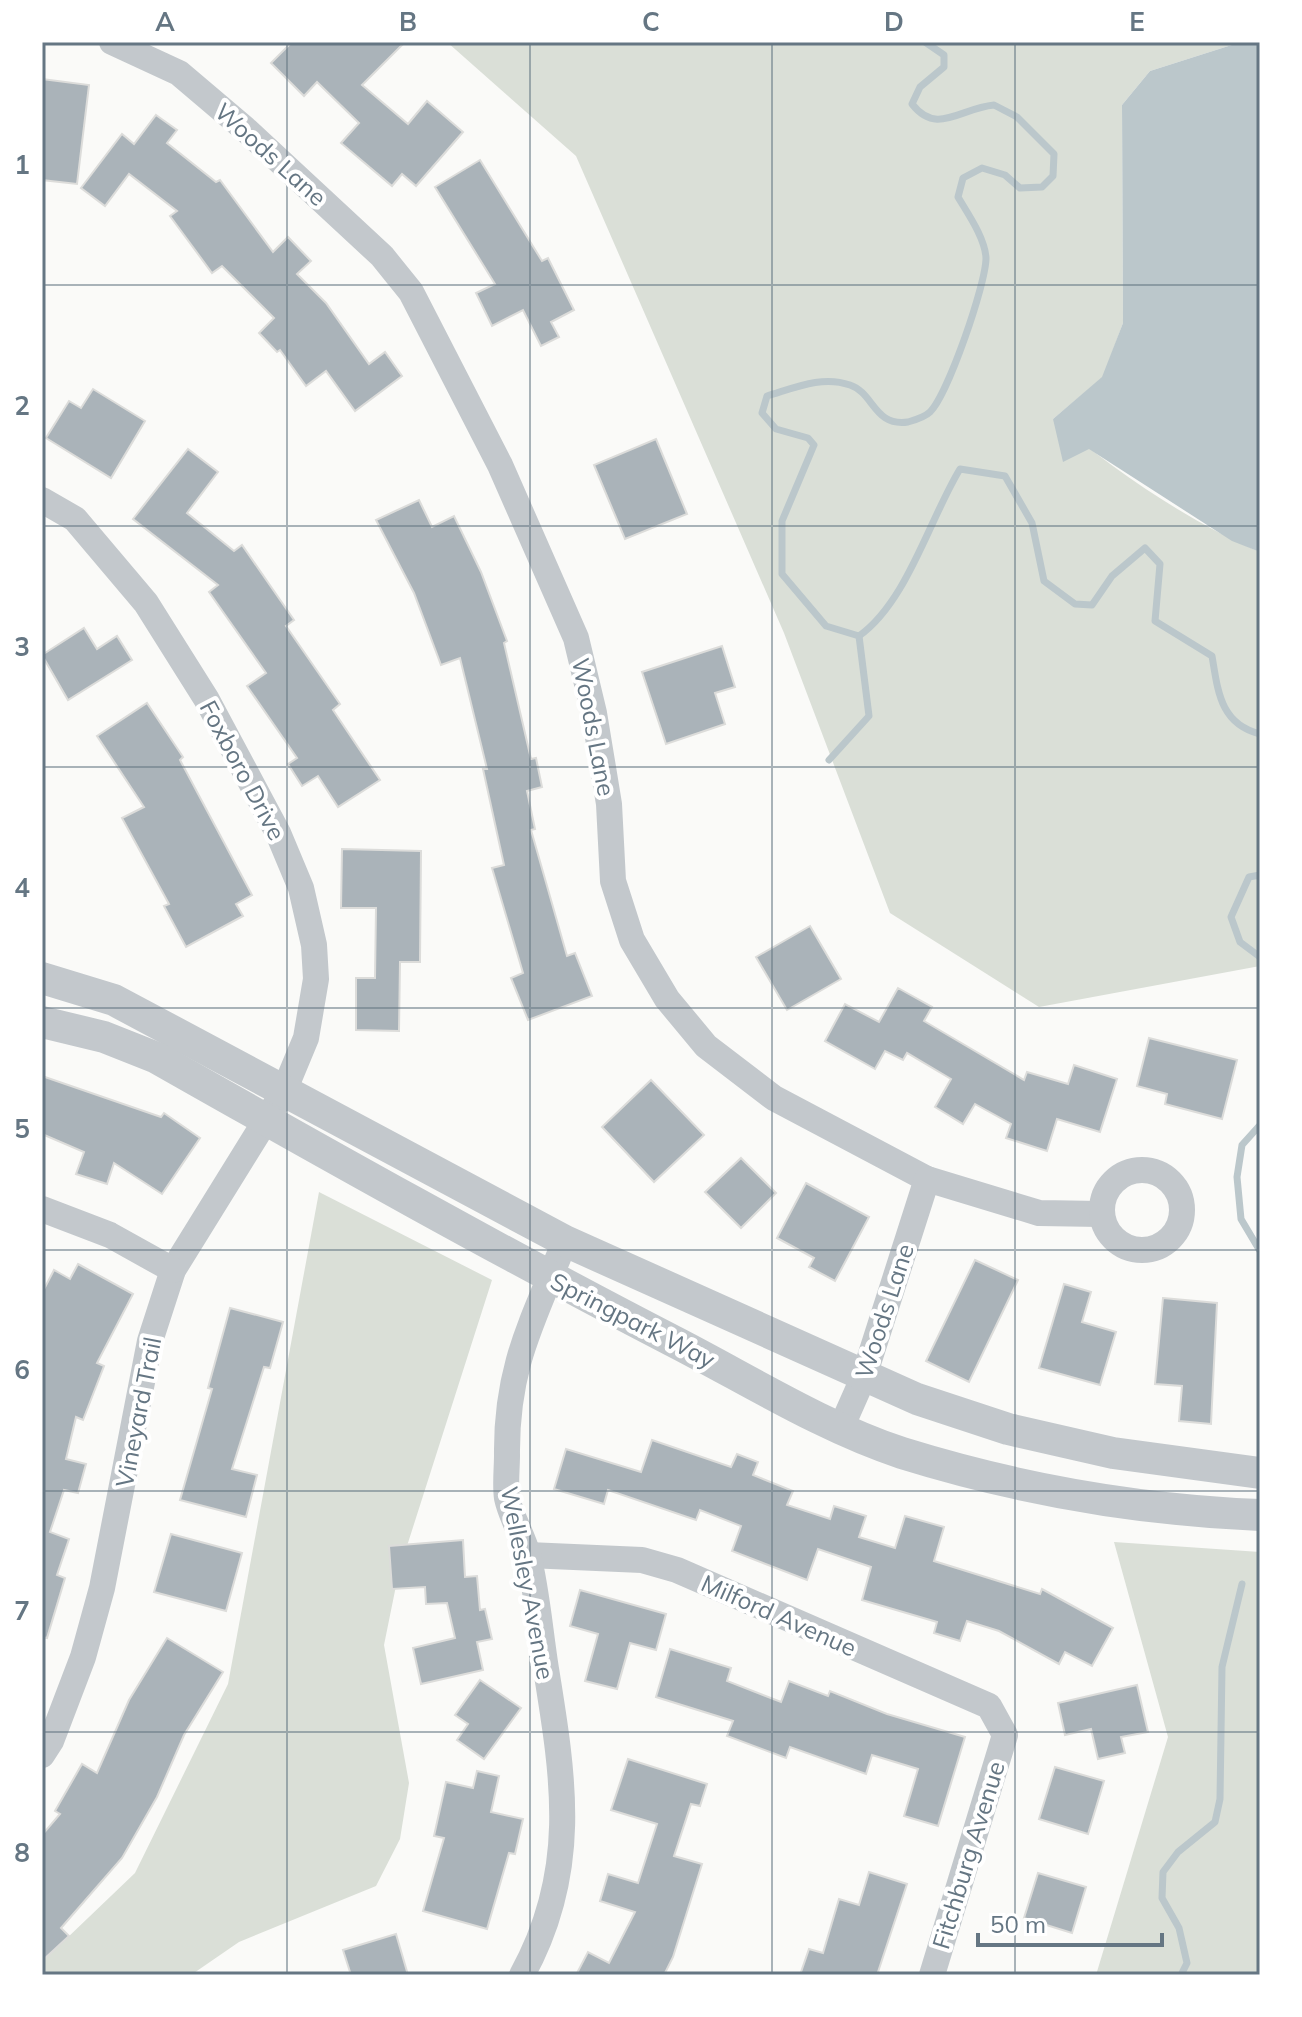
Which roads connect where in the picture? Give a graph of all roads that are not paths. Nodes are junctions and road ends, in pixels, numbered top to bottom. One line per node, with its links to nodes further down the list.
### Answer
1 (112, 42): 7 (street, Woods Lane)
2 (42, 500): 5 (street, Foxboro Drive)
3 (42, 978): 5 (street, Springpark Way)
4 (42, 1022): 6 (street, Springpark Way)
5 (284, 1091): 6 (street, Vineyard Trail); 10 (street, Springpark Way)
6 (267, 1120): 11 (street, Vineyard Trail); 12 (street, Springpark Way)
7 (927, 1179): 9 (street); 13 (street, Woods Lane)
8 (42, 1209): 11 (street)
9 (1101, 1214)
10 (565, 1241): 12 (street, Wellesley Avenue); 13 (street, Springpark Way)
11 (173, 1270): 19 (street, Vineyard Trail)
12 (551, 1278): 14 (street, Springpark Way); 17 (street, Wellesley Avenue)
13 (864, 1376): 14 (street, Woods Lane); 15 (street, Springpark Way)
14 (841, 1428): 16 (street, Springpark Way)
15 (1260, 1473)
16 (1260, 1515)
17 (528, 1555): 18 (street, Milford Avenue); 20 (street, Wellesley Avenue)
18 (1005, 1735): 21 (street, Fitchburg Avenue)
19 (42, 1755)
20 (522, 1975)
21 (932, 1975)

